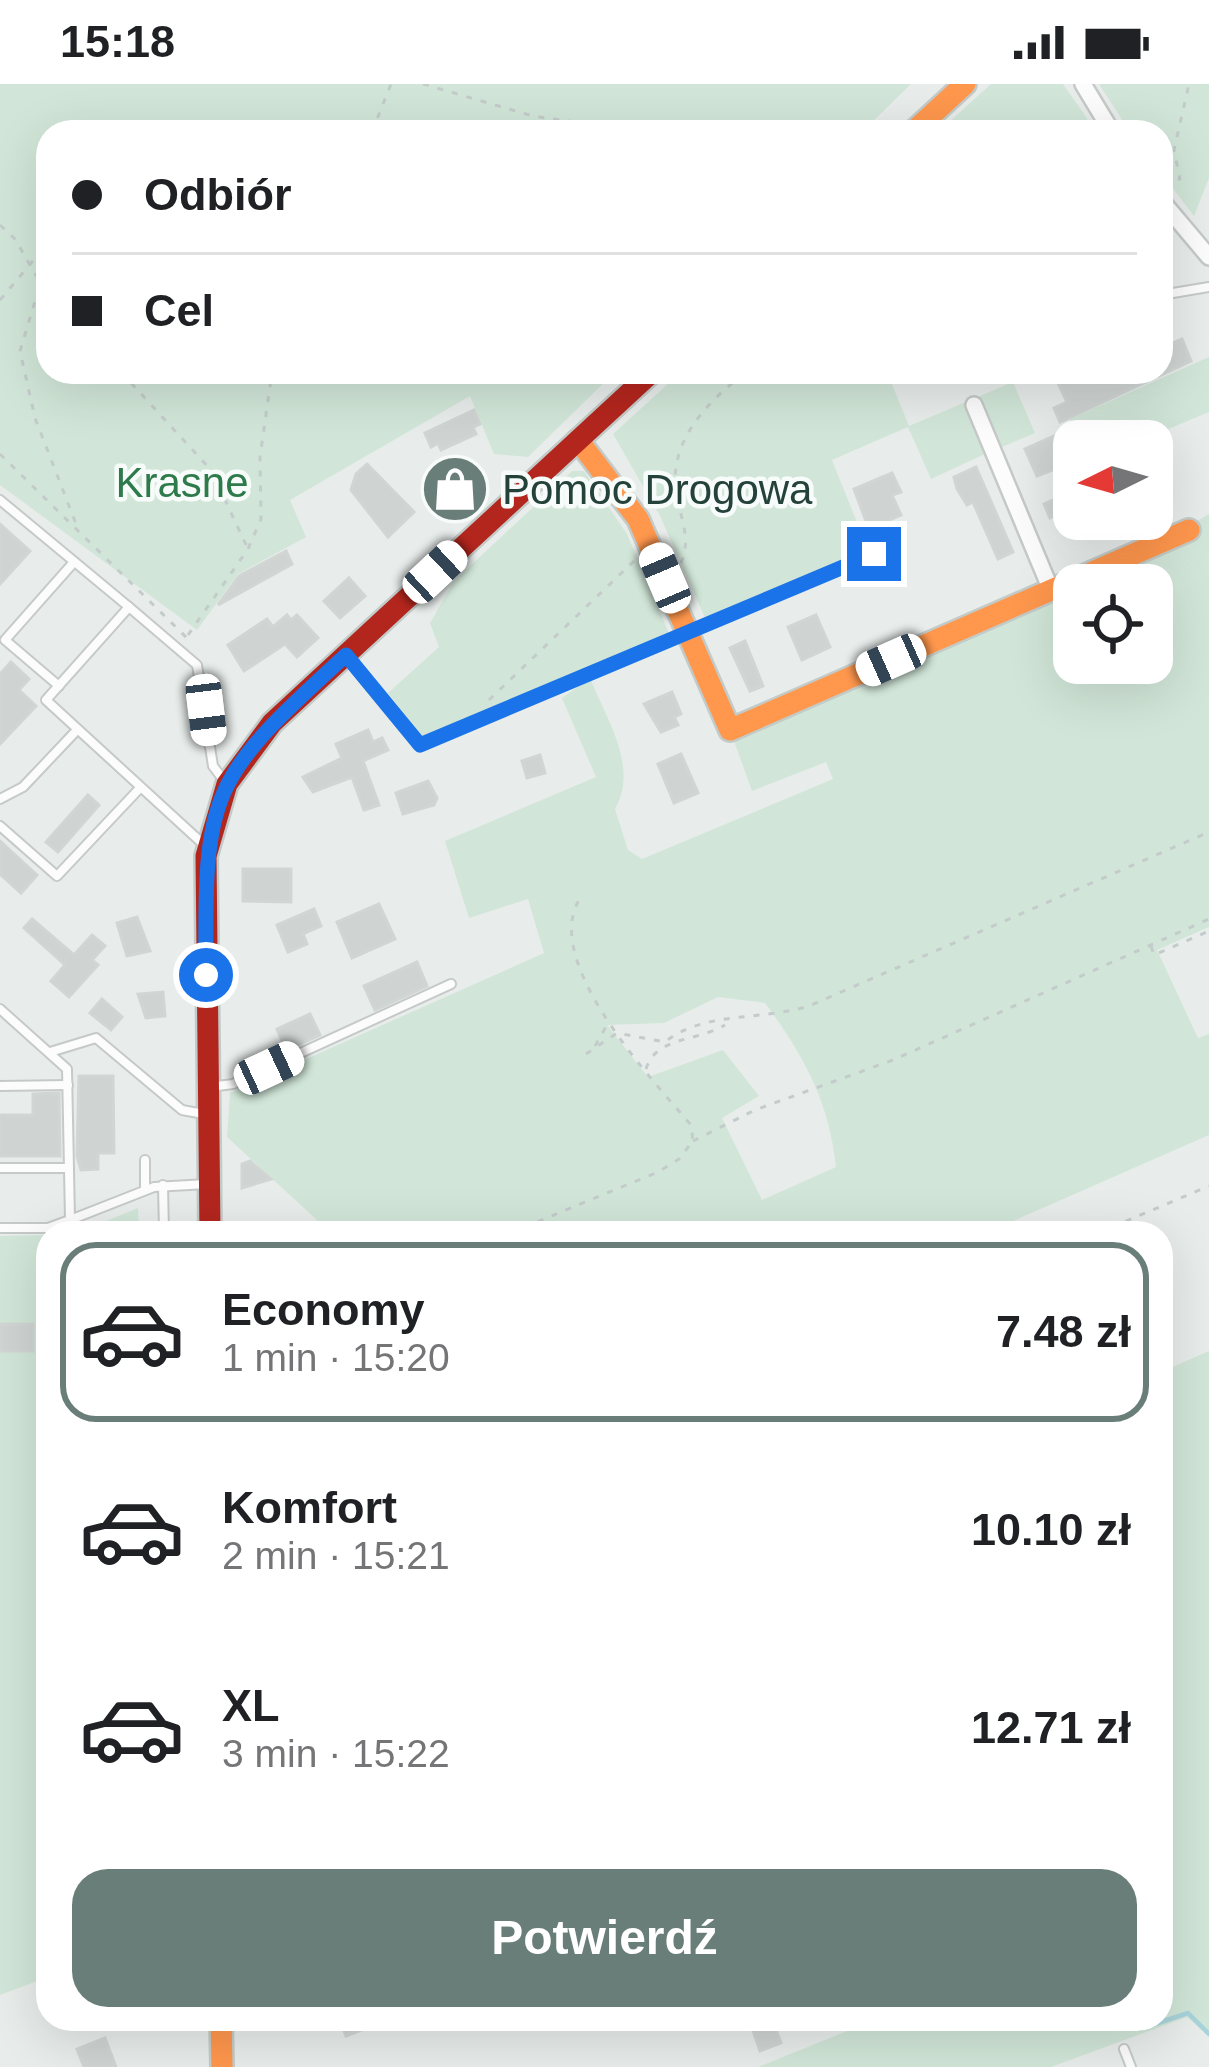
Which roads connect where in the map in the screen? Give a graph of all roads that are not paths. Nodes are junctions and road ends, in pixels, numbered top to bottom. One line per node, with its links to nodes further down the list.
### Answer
1 (965, 84): 3 (street)
2 (1083, 84): 4 (street)
3 (926, 120)
4 (1105, 120)
5 (1173, 214): 6 (street)
6 (1209, 257)
7 (1209, 287): 8 (lane)
8 (1173, 293)
9 (639, 384): 11 (street)
10 (974, 405): 16 (street)
11 (578, 440): 18 (street); 19 (street)
12 (0, 500): 15 (lane)
13 (1189, 530): 16 (street)
14 (874, 554): 18 (lane)
15 (74, 562): 17 (lane); 20 (lane)
16 (1052, 590): 18 (street)
17 (129, 607): 20 (lane); 22 (lane)
18 (689, 635): 19 (lane)
19 (346, 655): 22 (street)
20 (58, 686): 21 (lane)
21 (77, 730): 23 (lane); 24 (lane)
22 (226, 783): 26 (street)
23 (140, 788): 25 (lane); 26 (lane)
24 (0, 799)
25 (0, 826)
26 (207, 845): 34 (street)
27 (452, 984): 34 (lane)
28 (0, 1010): 29 (lane)
29 (11, 1019): 30 (lane); 31 (lane)
30 (0, 1024)
31 (49, 1052): 32 (lane); 35 (lane)
32 (68, 1085): 33 (lane); 38 (lane)
33 (0, 1086)
34 (207, 1087): 35 (street)
35 (208, 1119): 39 (street)
36 (145, 1160): 41 (lane)
37 (0, 1168): 38 (lane)
38 (69, 1168): 42 (lane)
39 (209, 1184): 40 (lane); 44 (street)
40 (164, 1185): 41 (lane); 43 (lane)
41 (146, 1189): 42 (lane)
42 (70, 1220)
43 (164, 1221)
44 (210, 1221)
45 (0, 1228): 46 (lane)
46 (36, 1228)
47 (221, 2031): 49 (street)
48 (1124, 2049): 50 (lane)
49 (222, 2067)
50 (1131, 2067)

